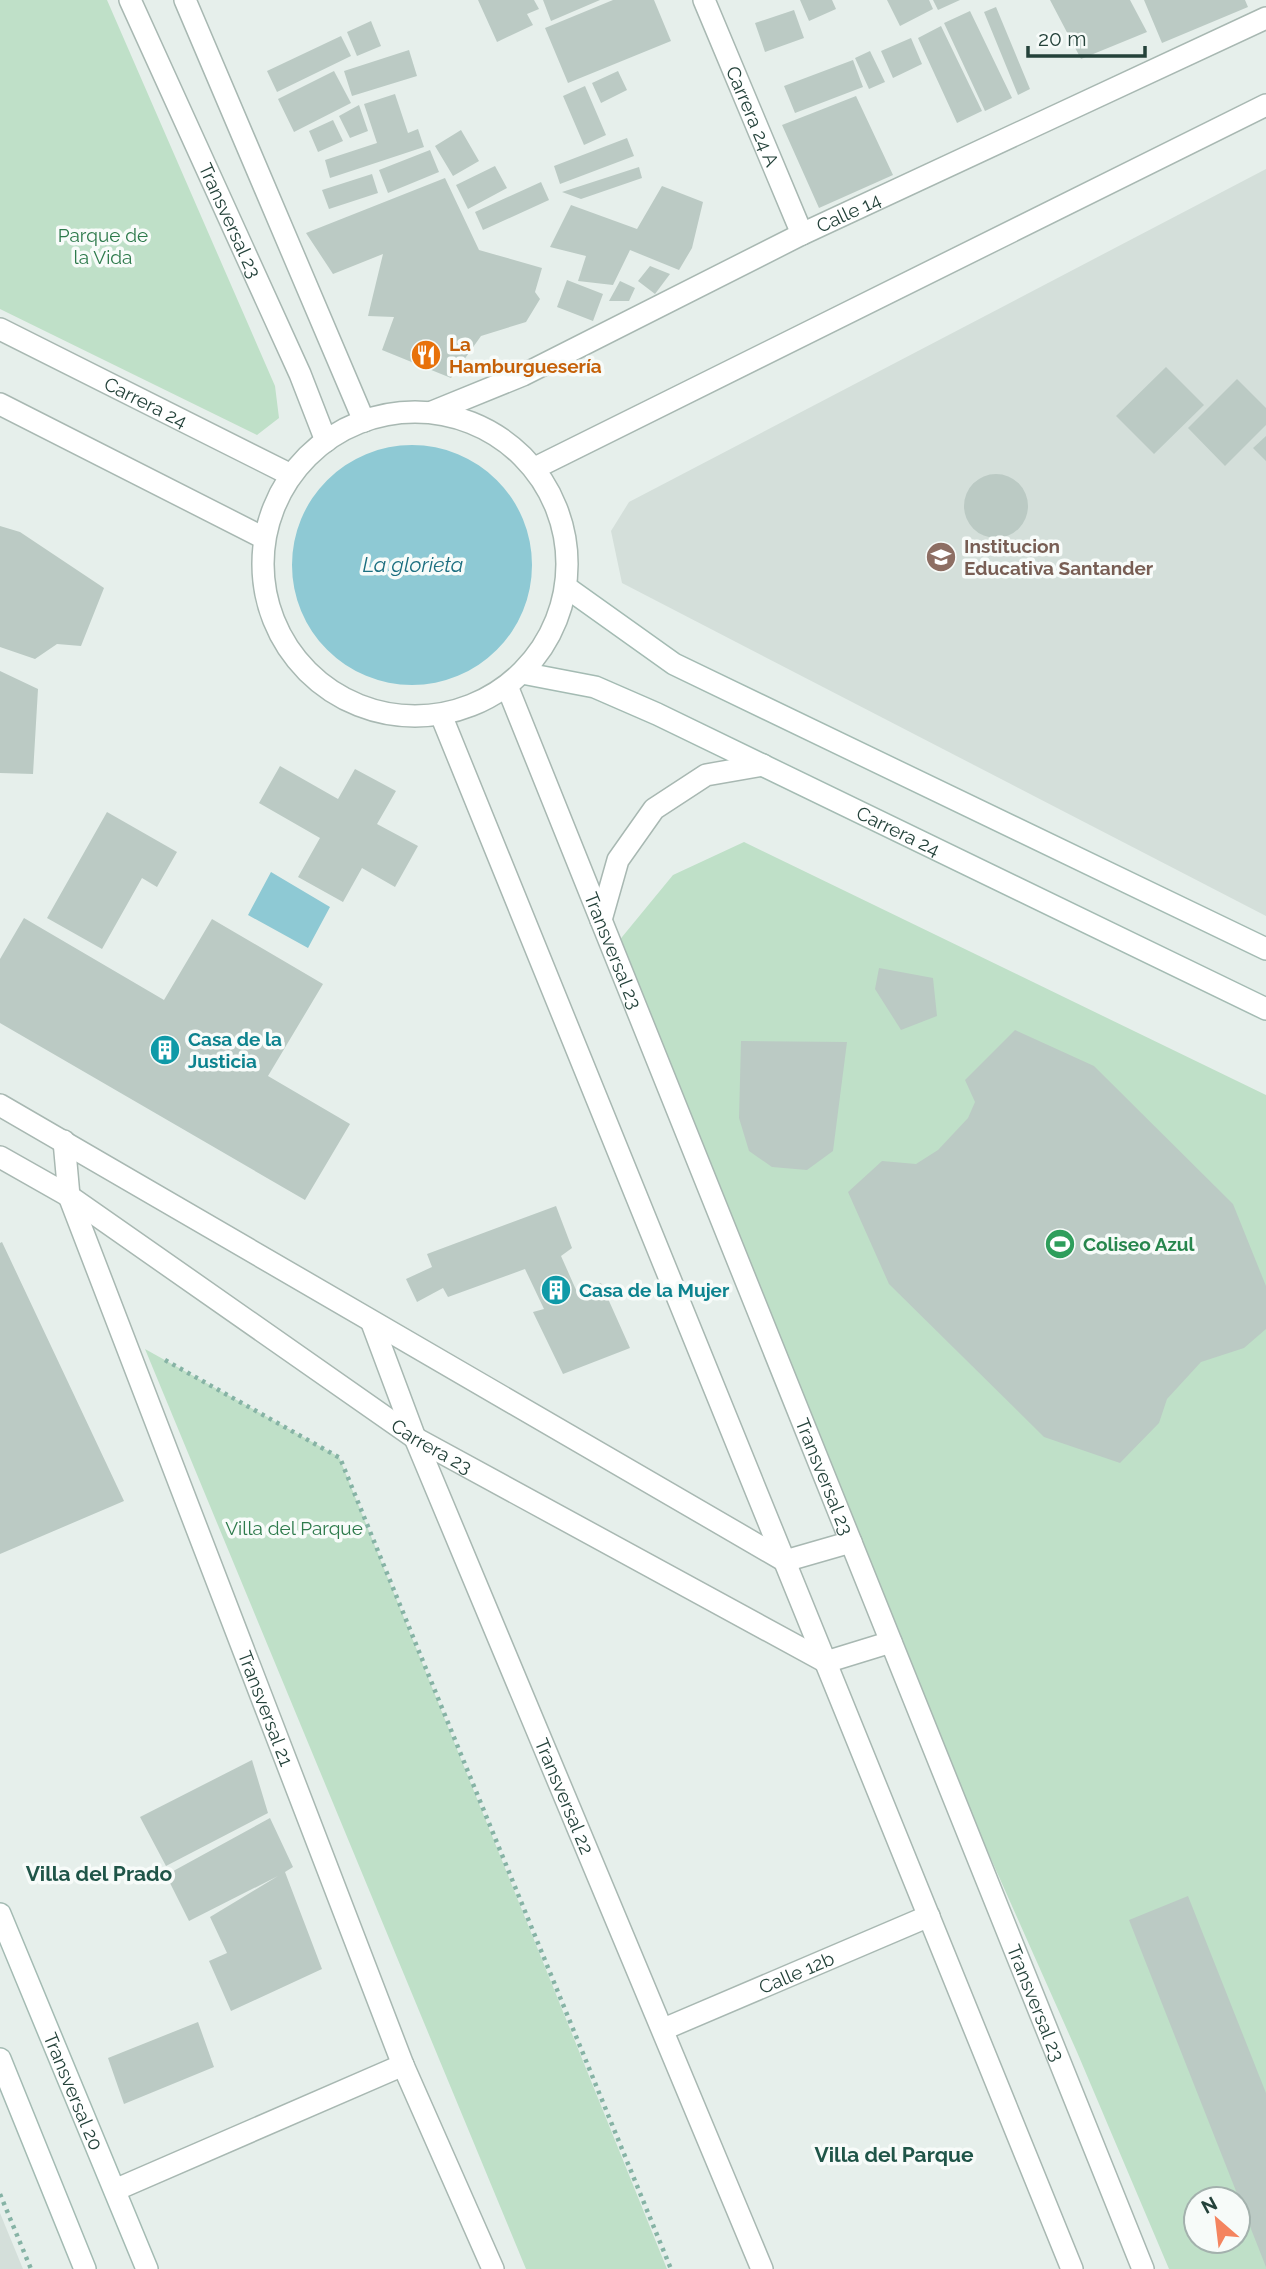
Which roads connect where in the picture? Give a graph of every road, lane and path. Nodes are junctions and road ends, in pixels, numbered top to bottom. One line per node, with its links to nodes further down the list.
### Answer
1 (130, 0): 11 (street, Transversal 23)
2 (185, 0): 10 (street)
3 (704, 0): 6 (street, Carrera 24 A)
4 (1266, 18): 6 (street, Calle 14)
5 (1266, 105): 12 (street)
6 (802, 233): 9 (street, Calle 14)
7 (0, 329): 13 (street, Carrera 24)
8 (0, 404): 14 (street)
9 (432, 412): 10 (street); 12 (street)
10 (364, 421): 11 (street)
11 (326, 441): 13 (street)
12 (535, 468): 15 (street)
13 (291, 475): 14 (street)
14 (264, 538): 17 (street)
15 (566, 587): 16 (street); 20 (street)
16 (514, 680): 17 (street); 18 (street, Carrera 24); 19 (street, Transversal 23)
17 (441, 715): 30 (street)
18 (763, 765): 19 (street); 21 (street, Carrera 24)
19 (601, 920): 29 (street, Transversal 23)
20 (1266, 948)
21 (1266, 1009)
22 (0, 1105): 23 (street)
23 (64, 1141): 25 (street, Transversal 21); 26 (street)
24 (0, 1157): 25 (street, Carrera 23)
25 (69, 1196): 28 (street, Carrera 23); 37 (street, Transversal 21)
26 (372, 1324): 28 (street, Transversal 22); 30 (street)
27 (154, 1354): 44 (path)
28 (415, 1438): 32 (street, Carrera 23); 35 (street, Transversal 22)
29 (851, 1542): 30 (street); 31 (street, Transversal 23)
30 (785, 1561): 32 (street)
31 (891, 1642): 32 (street); 47 (street, Transversal 23)
32 (826, 1662): 34 (street)
33 (0, 1914): 38 (street, Transversal 20)
34 (929, 1916): 35 (street, Calle 12b); 46 (street)
35 (664, 2029): 45 (street, Transversal 22)
36 (0, 2059): 41 (street)
37 (403, 2065): 38 (street); 43 (street, Transversal 21)
38 (115, 2190): 42 (street, Transversal 20)
39 (0, 2193): 40 (path)
40 (31, 2269)
41 (85, 2269)
42 (147, 2269)
43 (493, 2269)
44 (671, 2269)
45 (762, 2269)
46 (1072, 2269)
47 (1143, 2269)

